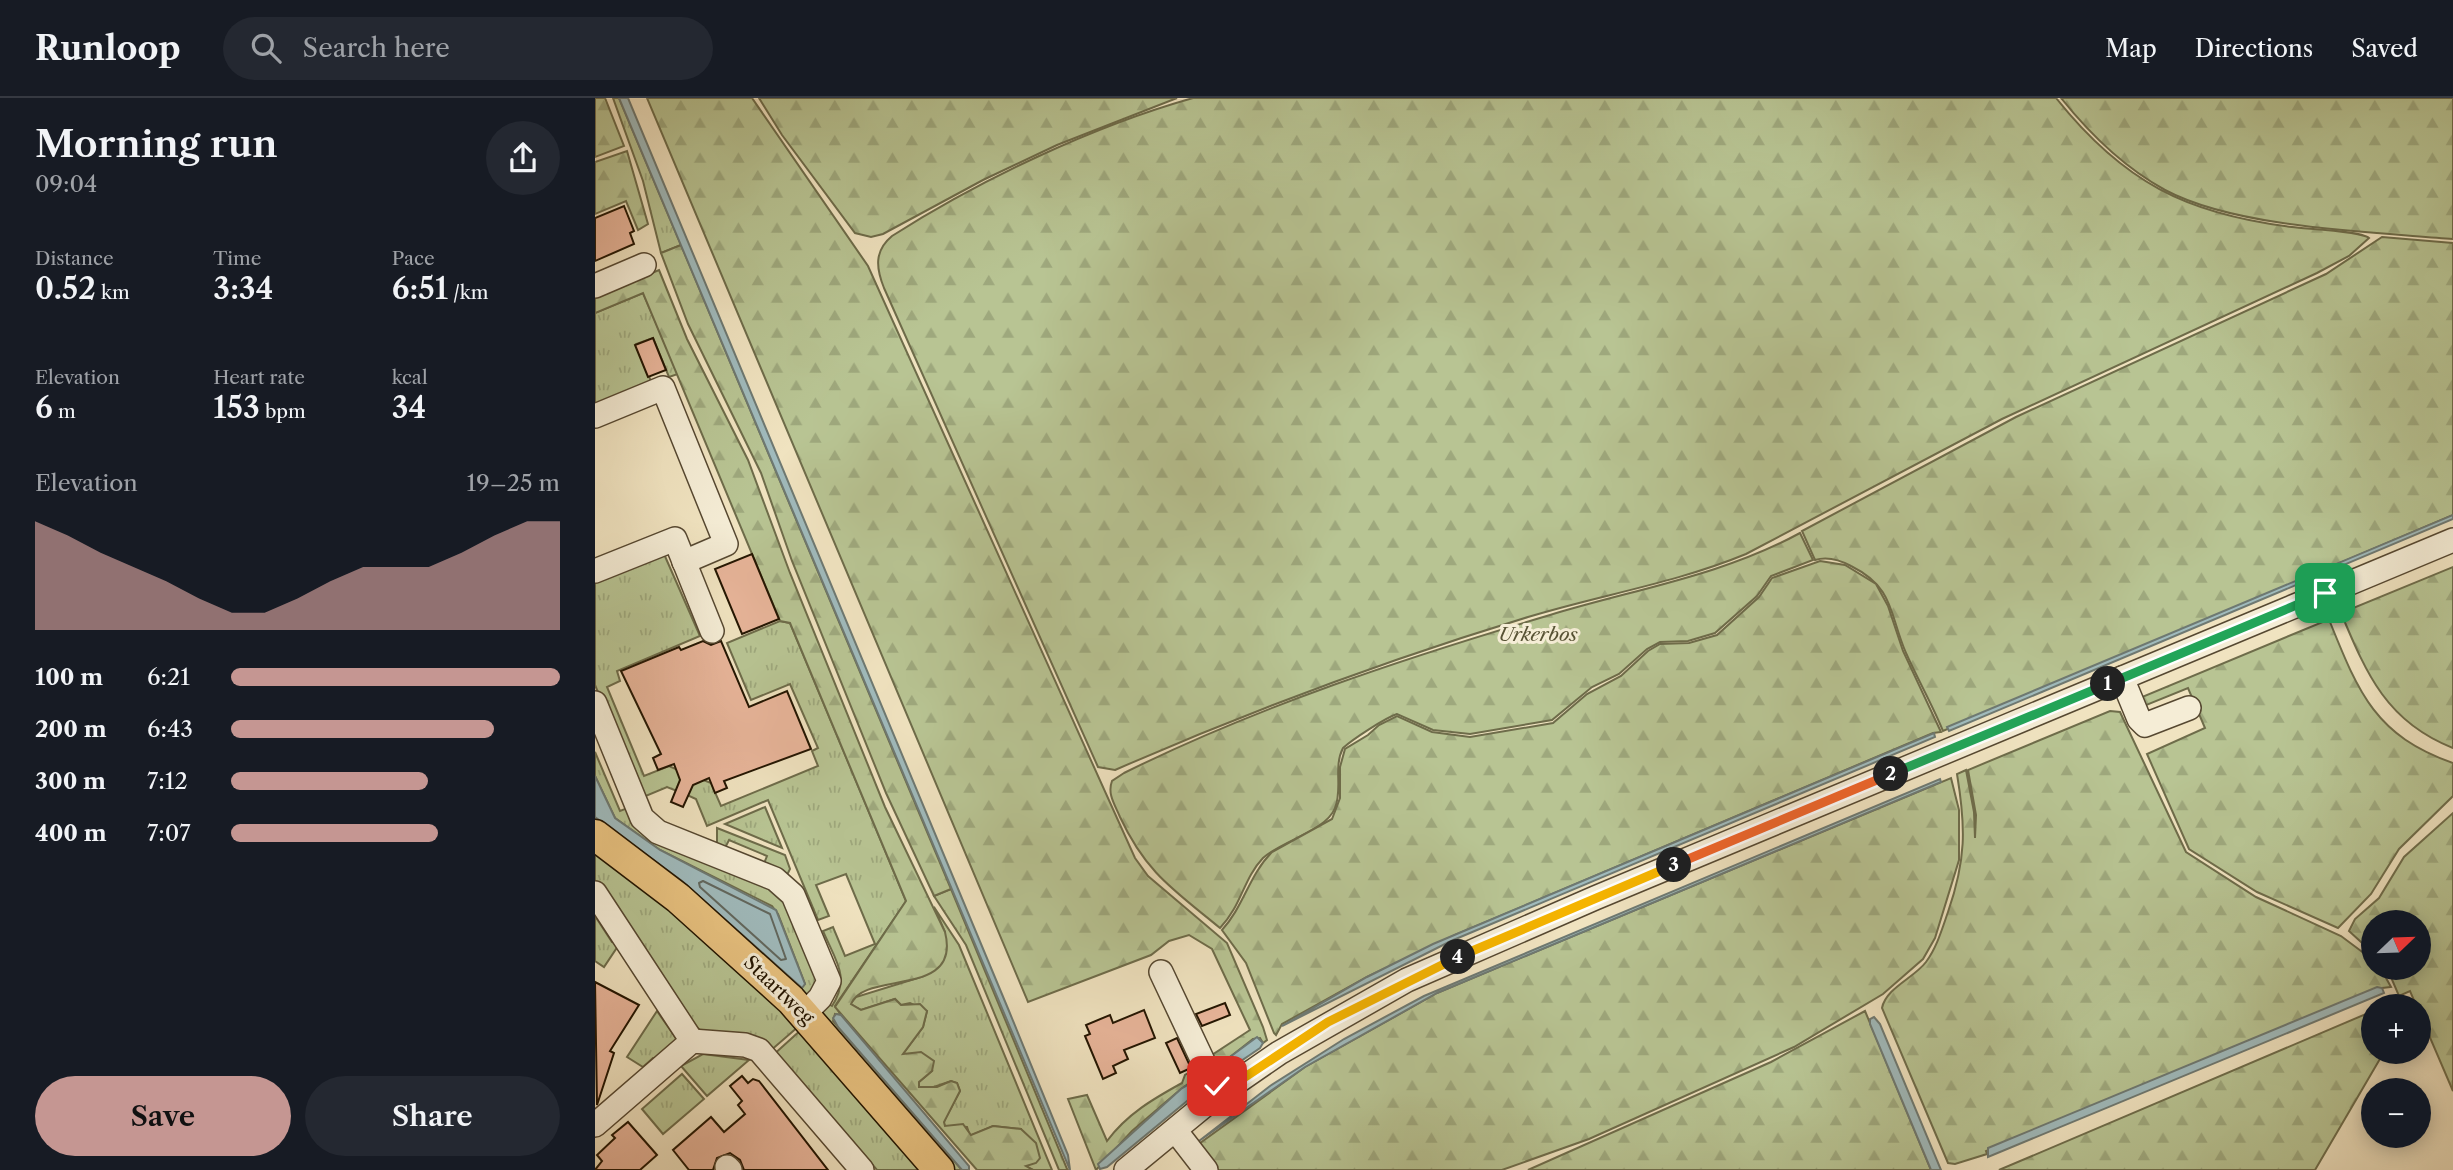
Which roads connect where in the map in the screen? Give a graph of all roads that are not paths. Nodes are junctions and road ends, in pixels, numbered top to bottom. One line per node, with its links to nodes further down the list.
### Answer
1 (644, 265): 2 (street)
2 (595, 286)
3 (595, 416): 5 (street)
4 (2453, 540): 8 (street)
5 (684, 562): 6 (street); 7 (street)
6 (595, 571)
7 (712, 631)
8 (2122, 678): 10 (street); 16 (street)
9 (595, 703): 14 (street)
10 (2189, 708)
11 (595, 835): 14 (main road, Staartweg)
12 (595, 893): 15 (street)
13 (1161, 972): 16 (street)
14 (804, 1014): 20 (main road, Staartweg)
15 (692, 1041): 17 (street); 19 (street)
16 (1221, 1093): 18 (street)
17 (595, 1125)
18 (1175, 1130): 21 (street); 22 (street)
19 (862, 1170)
20 (939, 1170)
21 (1126, 1170)
22 (1206, 1170)

